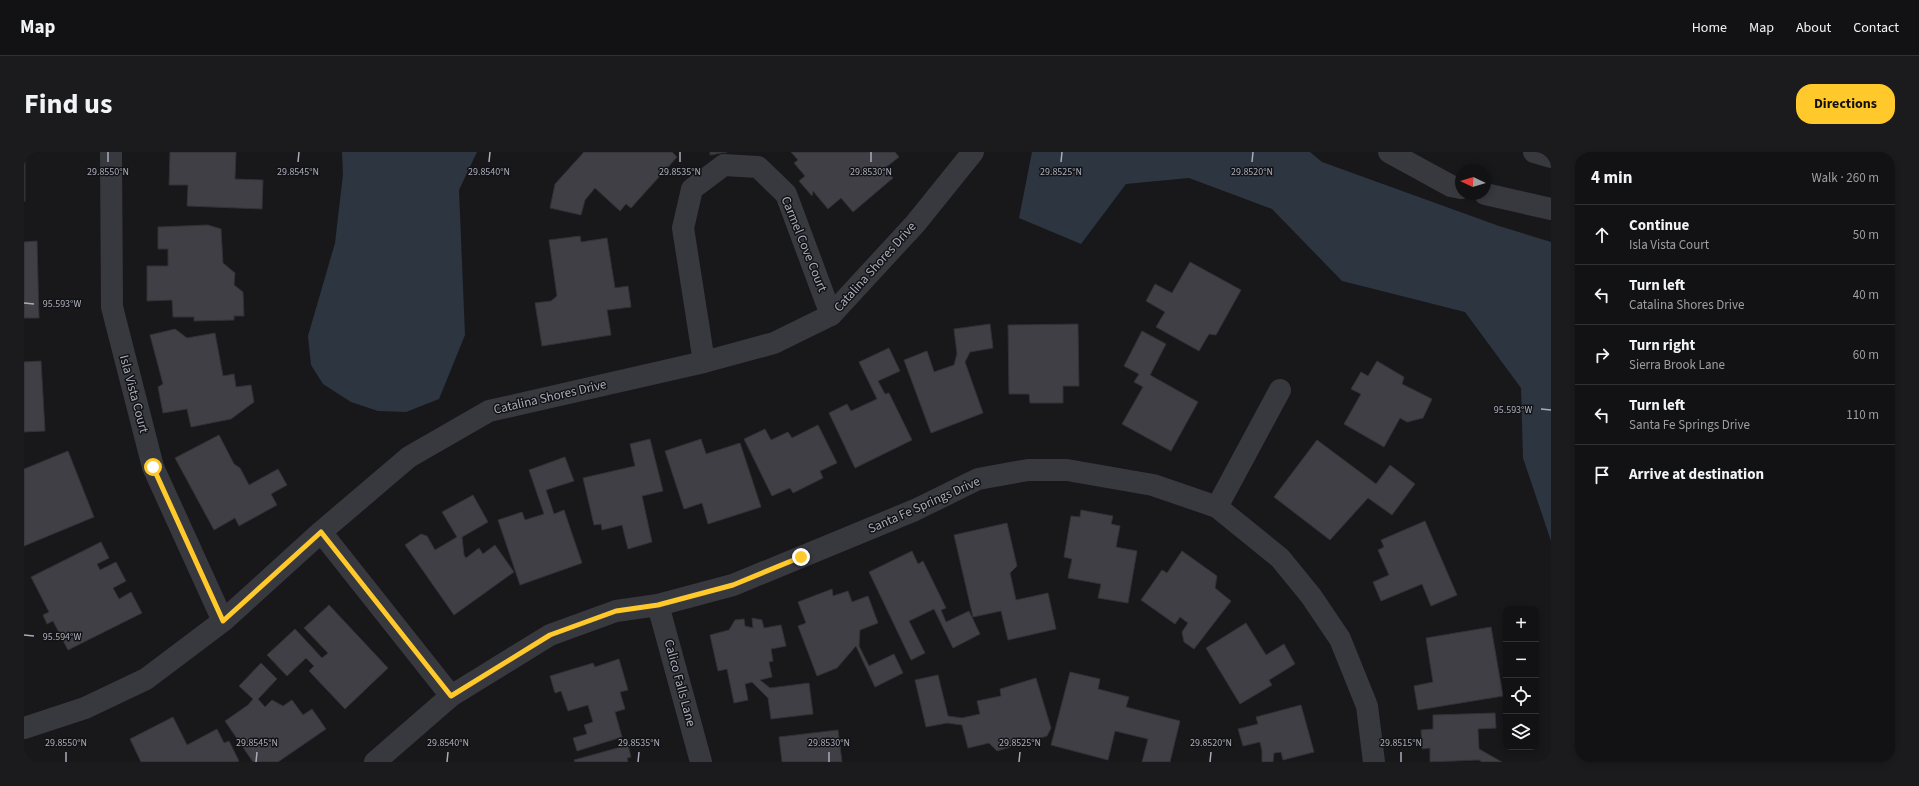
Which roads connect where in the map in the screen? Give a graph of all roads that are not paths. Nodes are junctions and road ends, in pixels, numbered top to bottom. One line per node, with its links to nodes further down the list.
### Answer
1 (111, 152): 15 (street, Isla Vista Court)
2 (972, 152): 9 (street, Catalina Shores Drive)
3 (1389, 152): 6 (street)
4 (1534, 152): 5 (street)
5 (1551, 157)
6 (1455, 187)
7 (1491, 195): 8 (street)
8 (1551, 209)
9 (831, 315): 10 (street, Catalina Shores Drive); 10 (street, Carmel Cove Court)
10 (704, 362): 13 (street, Catalina Shores Drive)
11 (1280, 390): 12 (street)
12 (1217, 507): 14 (street, Santa Fe Springs Drive); 20 (street, Santa Fe Springs Drive)
13 (321, 532): 15 (street, Catalina Shores Drive); 16 (street)
14 (658, 605): 16 (street, Santa Fe Springs Drive); 19 (street, Calico Falls Lane)
15 (223, 621): 17 (street, Catalina Shores Drive)
16 (451, 696): 18 (street, Santa Fe Springs Drive)
17 (24, 728)
18 (376, 762)
19 (701, 762)
20 (1374, 762)

